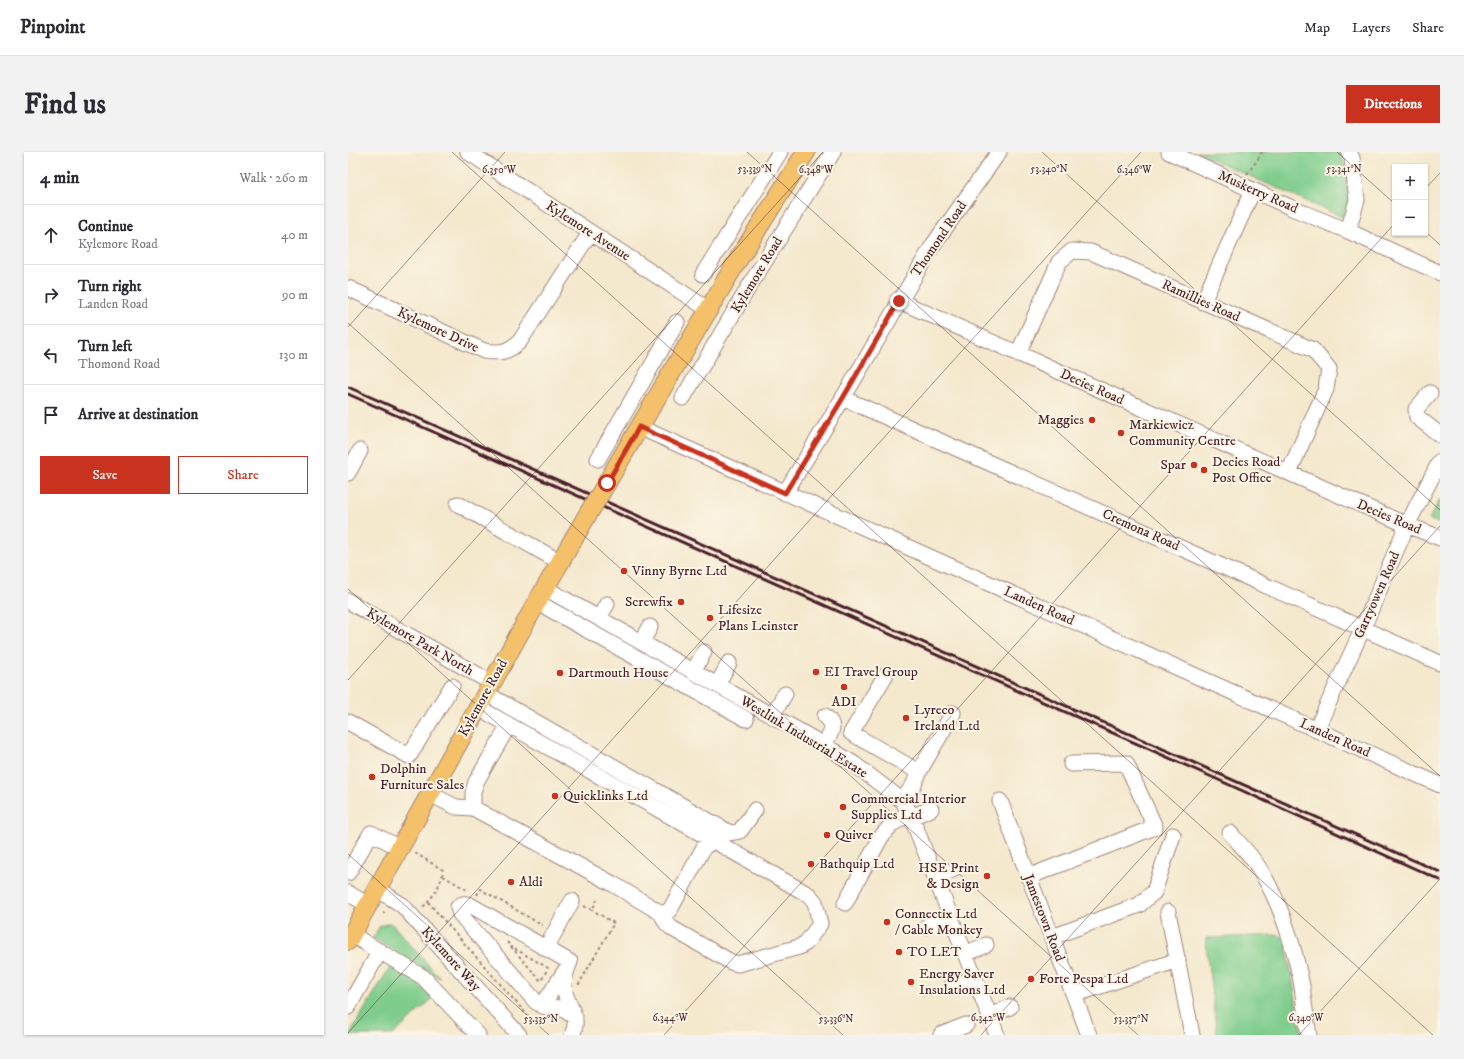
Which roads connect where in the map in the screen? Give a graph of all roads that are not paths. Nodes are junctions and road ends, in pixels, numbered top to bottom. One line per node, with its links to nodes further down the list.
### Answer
1 (780, 152): 9 (street)
2 (806, 152): 12 (main road, Kylemore Road)
3 (832, 152): 24 (street, Kylemore Road)
4 (998, 152): 16 (street, Thomond Road)
5 (1169, 152): 8 (street, Muskerry Road)
6 (1349, 152): 10 (street)
7 (471, 153): 11 (street, Kylemore Avenue)
8 (1246, 187): 10 (street, Muskerry Road); 17 (street)
9 (736, 222): 12 (street); 14 (street)
10 (1348, 231): 13 (street, Muskerry Road)
11 (590, 233): 15 (street, Kylemore Drive); 18 (street, Kylemore Avenue)
12 (755, 234): 18 (main road, Kylemore Road)
13 (1440, 273)
14 (703, 274)
15 (348, 288)
16 (899, 301): 22 (street, Decies Road); 25 (street, Thomond Road)
17 (1203, 302): 22 (street, Ramillies Road); 31 (street, Ramillies Road)
18 (708, 310): 21 (main road, Kylemore Road)
19 (677, 322): 20 (street)
20 (666, 340): 21 (street); 29 (street)
21 (685, 350): 26 (main road, Kylemore Road)
22 (1018, 354): 31 (street, Decies Road)
23 (1430, 393): 27 (street)
24 (683, 398)
25 (843, 398): 33 (street, Thomond Road); 43 (street, Cremona Road)
26 (639, 427): 29 (main road, Kylemore Road); 33 (street, Landen Road)
27 (1440, 435)
28 (360, 451): 32 (street)
29 (621, 457): 37 (main road, Kylemore Road, bridge)
30 (1440, 461): 35 (street, Garryowen Road)
31 (1288, 472): 35 (street, Decies Road)
32 (348, 473)
33 (785, 493): 60 (street, Landen Road)
34 (458, 504): 37 (street)
35 (1407, 526): 36 (street, Decies Road); 43 (street, Garryowen Road)
36 (1440, 538)
37 (560, 562): 38 (main road, Kylemore Road)
38 (541, 595): 41 (street, Westlink Industrial Estate); 53 (main road, Kylemore Road); 57 (street)
39 (348, 601): 53 (street, Kylemore Park North)
40 (607, 604): 41 (street)
41 (598, 618): 44 (street, Westlink Industrial Estate)
42 (650, 627): 44 (street)
43 (1363, 628): 47 (street, Cremona Road); 60 (street, Garryowen Road)
44 (642, 642): 48 (street, Westlink Industrial Estate)
45 (704, 652): 48 (street)
46 (728, 663): 50 (street)
47 (1440, 663)
48 (693, 672): 50 (street, Westlink Industrial Estate)
49 (884, 676): 63 (street)
50 (716, 685): 55 (street, Westlink Industrial Estate)
51 (452, 686): 58 (street)
52 (785, 694): 55 (street)
53 (486, 695): 59 (street); 65 (main road, Kylemore Road); 69 (street)
54 (953, 713): 63 (street)
55 (772, 716): 61 (street, Westlink Industrial Estate)
56 (825, 716): 61 (street)
57 (746, 719)
58 (348, 722)
59 (509, 725): 67 (street); 73 (street)
60 (1316, 730): 64 (street, Landen Road)
61 (824, 745): 70 (street, Westlink Industrial Estate)
62 (1071, 764): 78 (street)
63 (919, 772): 70 (street)
64 (1440, 785)
65 (430, 794): 67 (street); 74 (main road, Kylemore Road)
66 (1000, 801): 78 (street, Jamestown Road)
67 (473, 808): 85 (street)
68 (932, 809): 70 (street)
69 (755, 810)
70 (907, 810): 77 (street); 81 (street)
71 (1230, 832): 112 (street)
72 (1173, 835): 88 (street)
73 (716, 842): 85 (street); 85 (street)
74 (401, 846): 76 (street); 79 (main road, Kylemore Road)
75 (952, 870): 77 (street)
76 (348, 873)
77 (934, 876): 86 (street)
78 (1028, 877): 88 (street, Jamestown Road)
79 (377, 889): 83 (main road, Kylemore Road); 106 (street, Kylemore Way)
80 (348, 893): 83 (street)
81 (845, 903)
82 (576, 906): 90 (street)
83 (379, 910): 89 (main road, Kylemore Road)
84 (1168, 912): 94 (street)
85 (661, 913)
86 (950, 916): 87 (street); 93 (street)
87 (927, 926)
88 (1052, 937): 98 (street, Jamestown Road)
89 (350, 938): 92 (street)
90 (549, 943): 95 (street); 99 (street)
91 (986, 945): 93 (street)
92 (374, 948): 100 (street); 105 (street)
93 (965, 954): 96 (street)
94 (1178, 960): 98 (street); 111 (street)
95 (564, 975): 99 (street); 103 (street)
96 (974, 978): 97 (street); 102 (street)
97 (951, 987)
98 (1074, 995): 110 (street, Jamestown Road)
99 (542, 1006): 103 (street)
100 (348, 1007)
101 (1010, 1007): 102 (street)
102 (990, 1016): 109 (street)
103 (575, 1017): 107 (street)
104 (966, 1025): 108 (street)
105 (478, 1035)
106 (519, 1035)
107 (572, 1035)
108 (941, 1035)
109 (998, 1035)
110 (1089, 1035)
111 (1192, 1035)
112 (1309, 1035)

